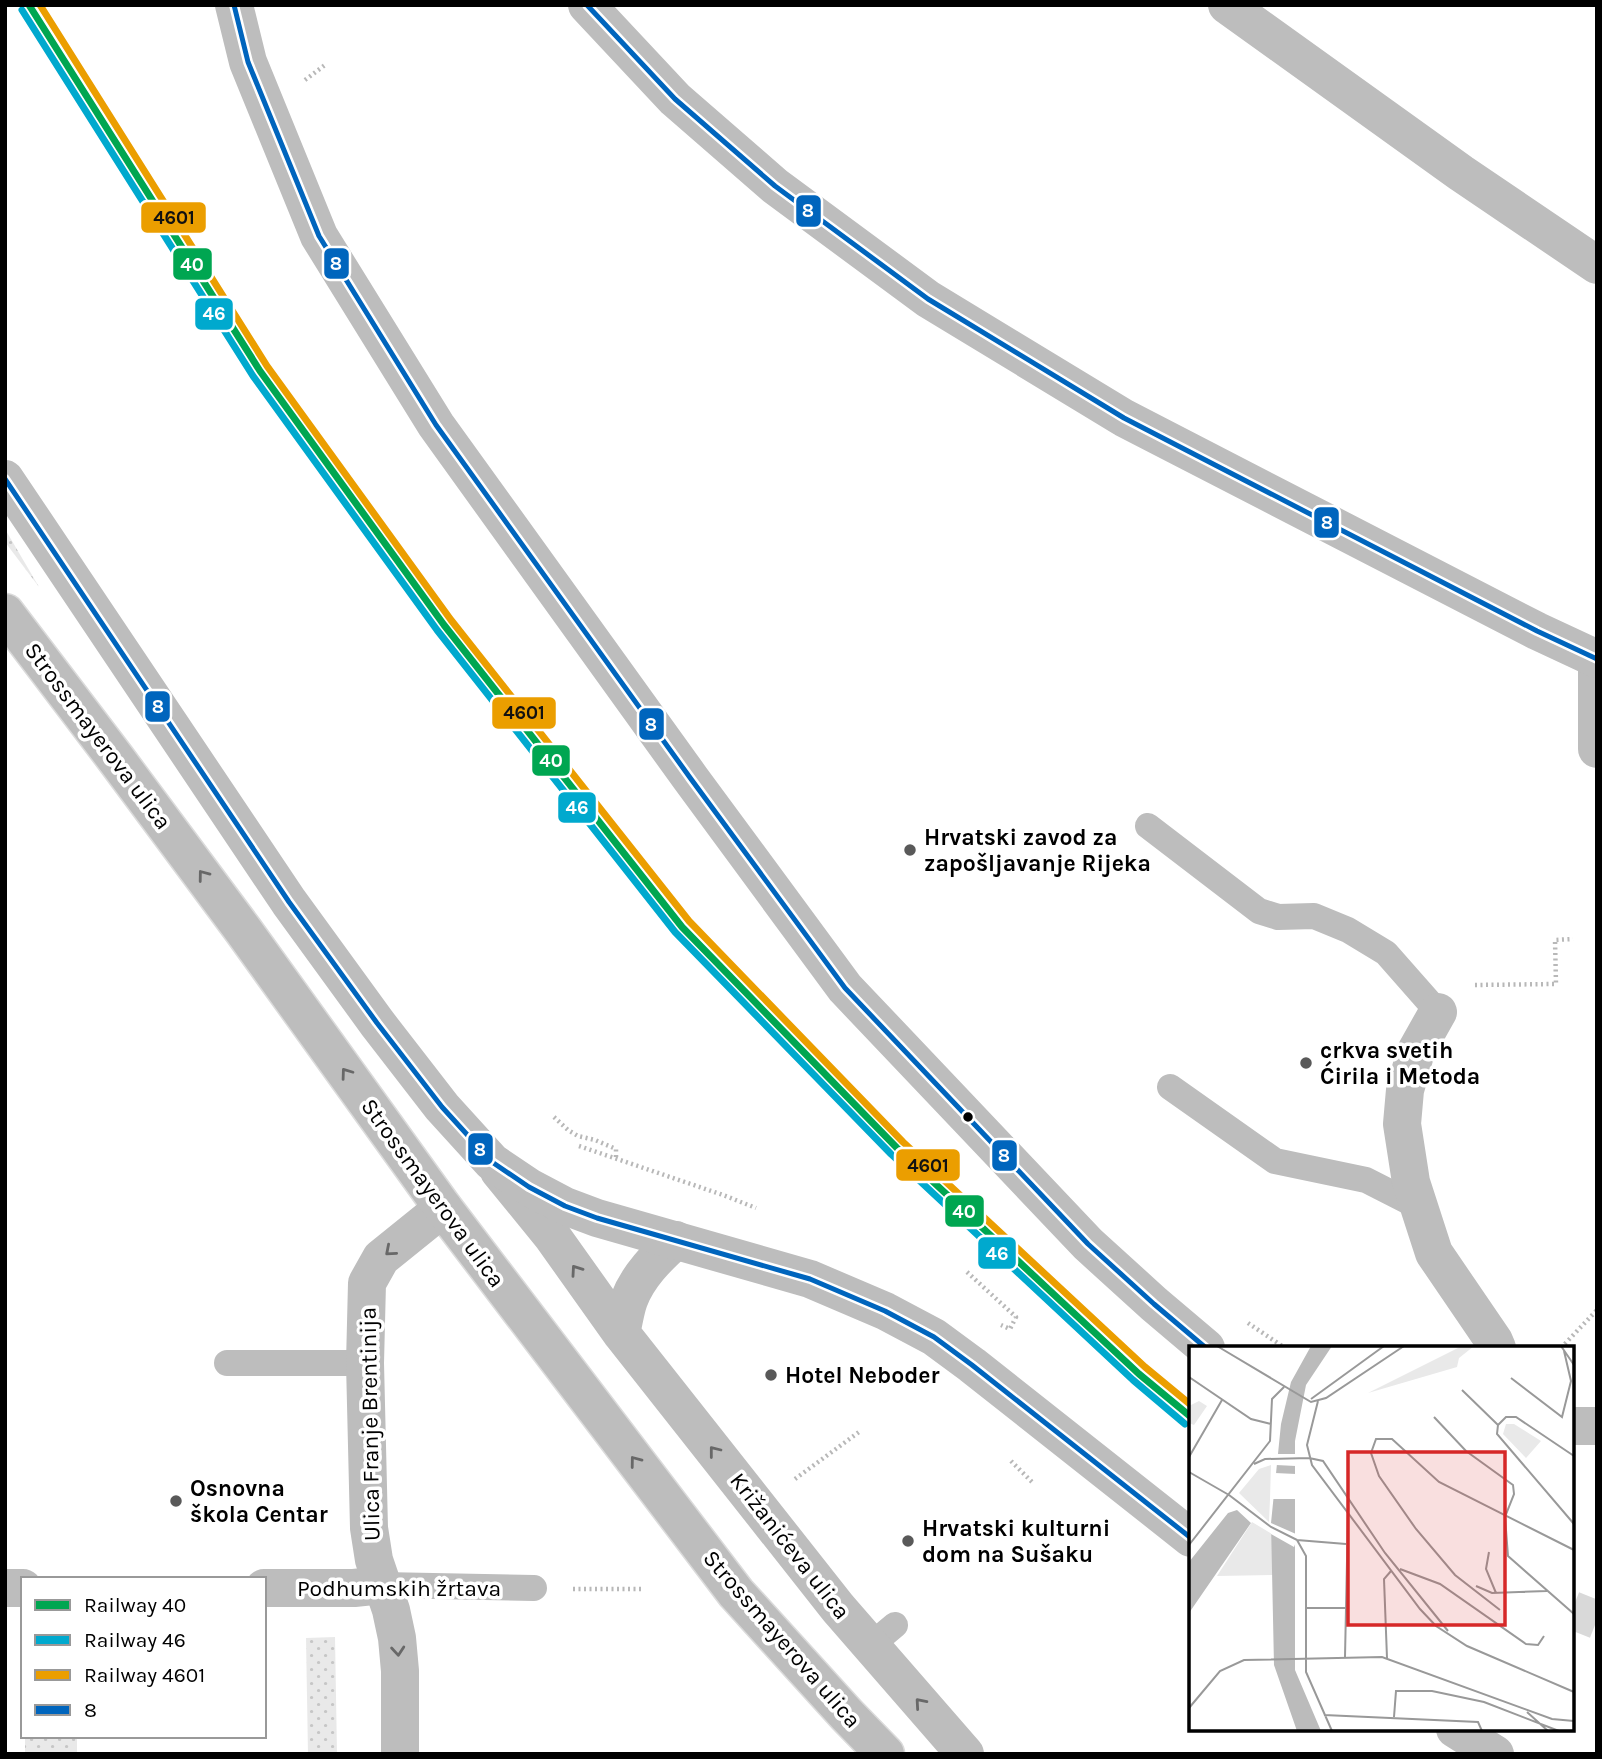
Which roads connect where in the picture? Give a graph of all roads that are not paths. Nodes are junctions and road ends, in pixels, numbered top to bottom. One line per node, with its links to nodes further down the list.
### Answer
1 (234, 5): 17 (street)
2 (587, 5): 7 (street)
3 (1227, 5): 4 (street)
4 (1597, 265)
5 (5, 479): 12 (street, Križanićeva ulica)
6 (6, 621): 14 (street, Strossmayerova ulica, one-way to 6)
7 (1597, 661): 8 (street)
8 (1597, 748)
9 (1148, 826): 10 (lane)
10 (1438, 1012): 13 (street)
11 (1170, 1087): 13 (lane)
12 (492, 1162): 15 (street); 16 (street, Križanićeva ulica, one-way to 12)
13 (1419, 1207): 18 (street)
14 (443, 1208): 20 (street, Ulica Franje Brentinija, one-way to 20); 29 (street, Strossmayerova ulica, one-way to 14)
15 (676, 1241): 16 (street); 23 (street)
16 (621, 1333): 30 (street, Križanićeva ulica, one-way to 16)
17 (1204, 1346)
18 (1496, 1346)
19 (227, 1363): 20 (lane)
20 (365, 1363): 24 (street, Ulica Franje Brentinija)
21 (1574, 1426): 22 (street)
22 (1597, 1426)
23 (1189, 1536)
24 (382, 1585): 25 (street, Podhumskih žrtava); 26 (lane, Podhumskih žrtava); 28 (street, Ulica Franje Brentinija, one-way to 28)
25 (266, 1588)
26 (534, 1588)
27 (1458, 1731): 31 (street)
28 (400, 1754)
29 (885, 1754)
30 (965, 1754)
31 (1495, 1754)

